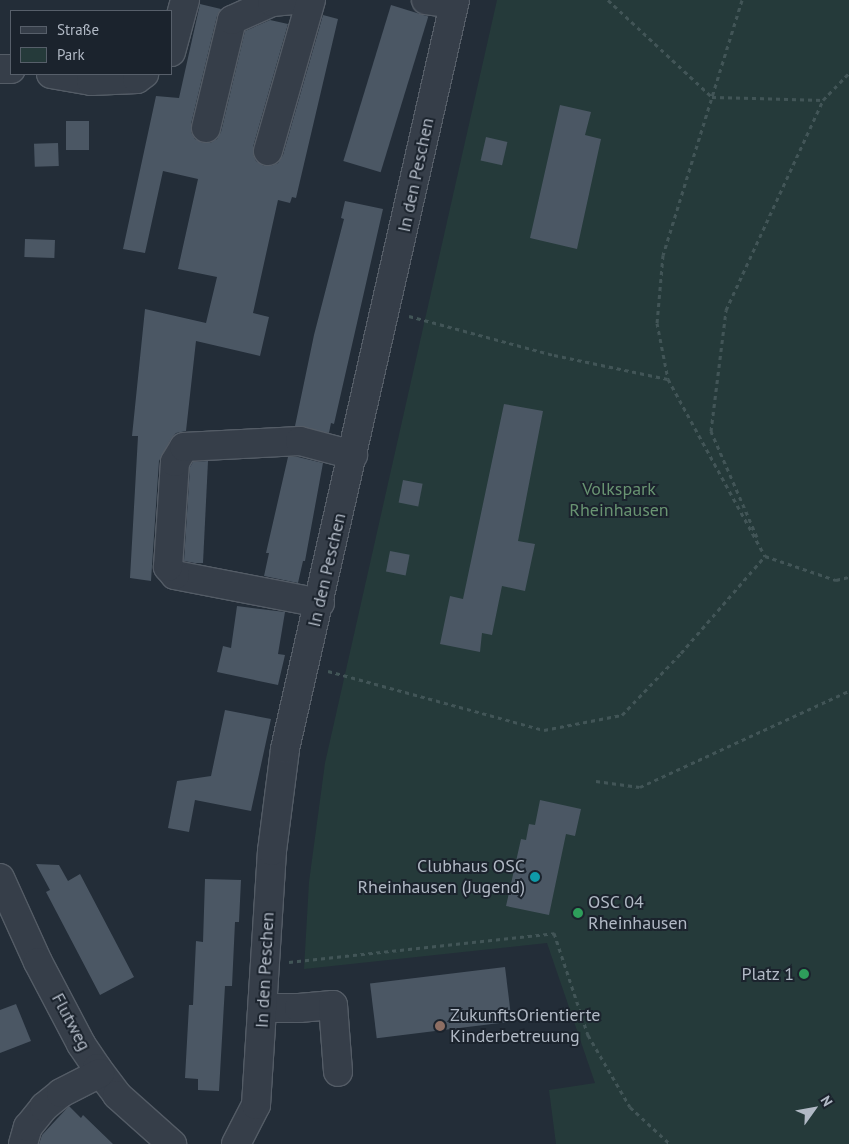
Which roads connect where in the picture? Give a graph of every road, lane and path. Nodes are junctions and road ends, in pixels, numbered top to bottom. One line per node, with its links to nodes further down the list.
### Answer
1 (185, 0): 8 (street)
2 (296, 0): 14 (street)
3 (311, 0): 15 (street)
4 (426, 0): 7 (street)
5 (608, 0): 12 (path)
6 (742, 0): 12 (path)
7 (454, 2): 16 (street, In den Peschen)
8 (172, 48)
9 (849, 73): 13 (path)
10 (57, 75): 11 (street)
11 (141, 76)
12 (712, 97): 13 (path); 17 (path)
13 (823, 100): 19 (path)
14 (206, 128)
15 (268, 150)
16 (386, 310): 17 (path); 18 (street, In den Peschen)
17 (668, 379): 19 (path)
18 (353, 455): 21 (street, In den Peschen); 21 (street)
19 (765, 556): 20 (path); 22 (path)
20 (849, 577)
21 (320, 603): 22 (street, In den Peschen)
22 (305, 665): 26 (street, In den Peschen)
23 (849, 691): 24 (path)
24 (596, 781)
25 (0, 878): 29 (street, Flutweg)
26 (265, 964): 27 (street, In den Peschen); 33 (path)
27 (263, 1008): 28 (street); 32 (street, In den Peschen)
28 (338, 1072)
29 (100, 1073): 30 (street); 31 (street, Flutweg)
30 (23, 1144)
31 (172, 1144)
32 (236, 1144)
33 (670, 1144)

